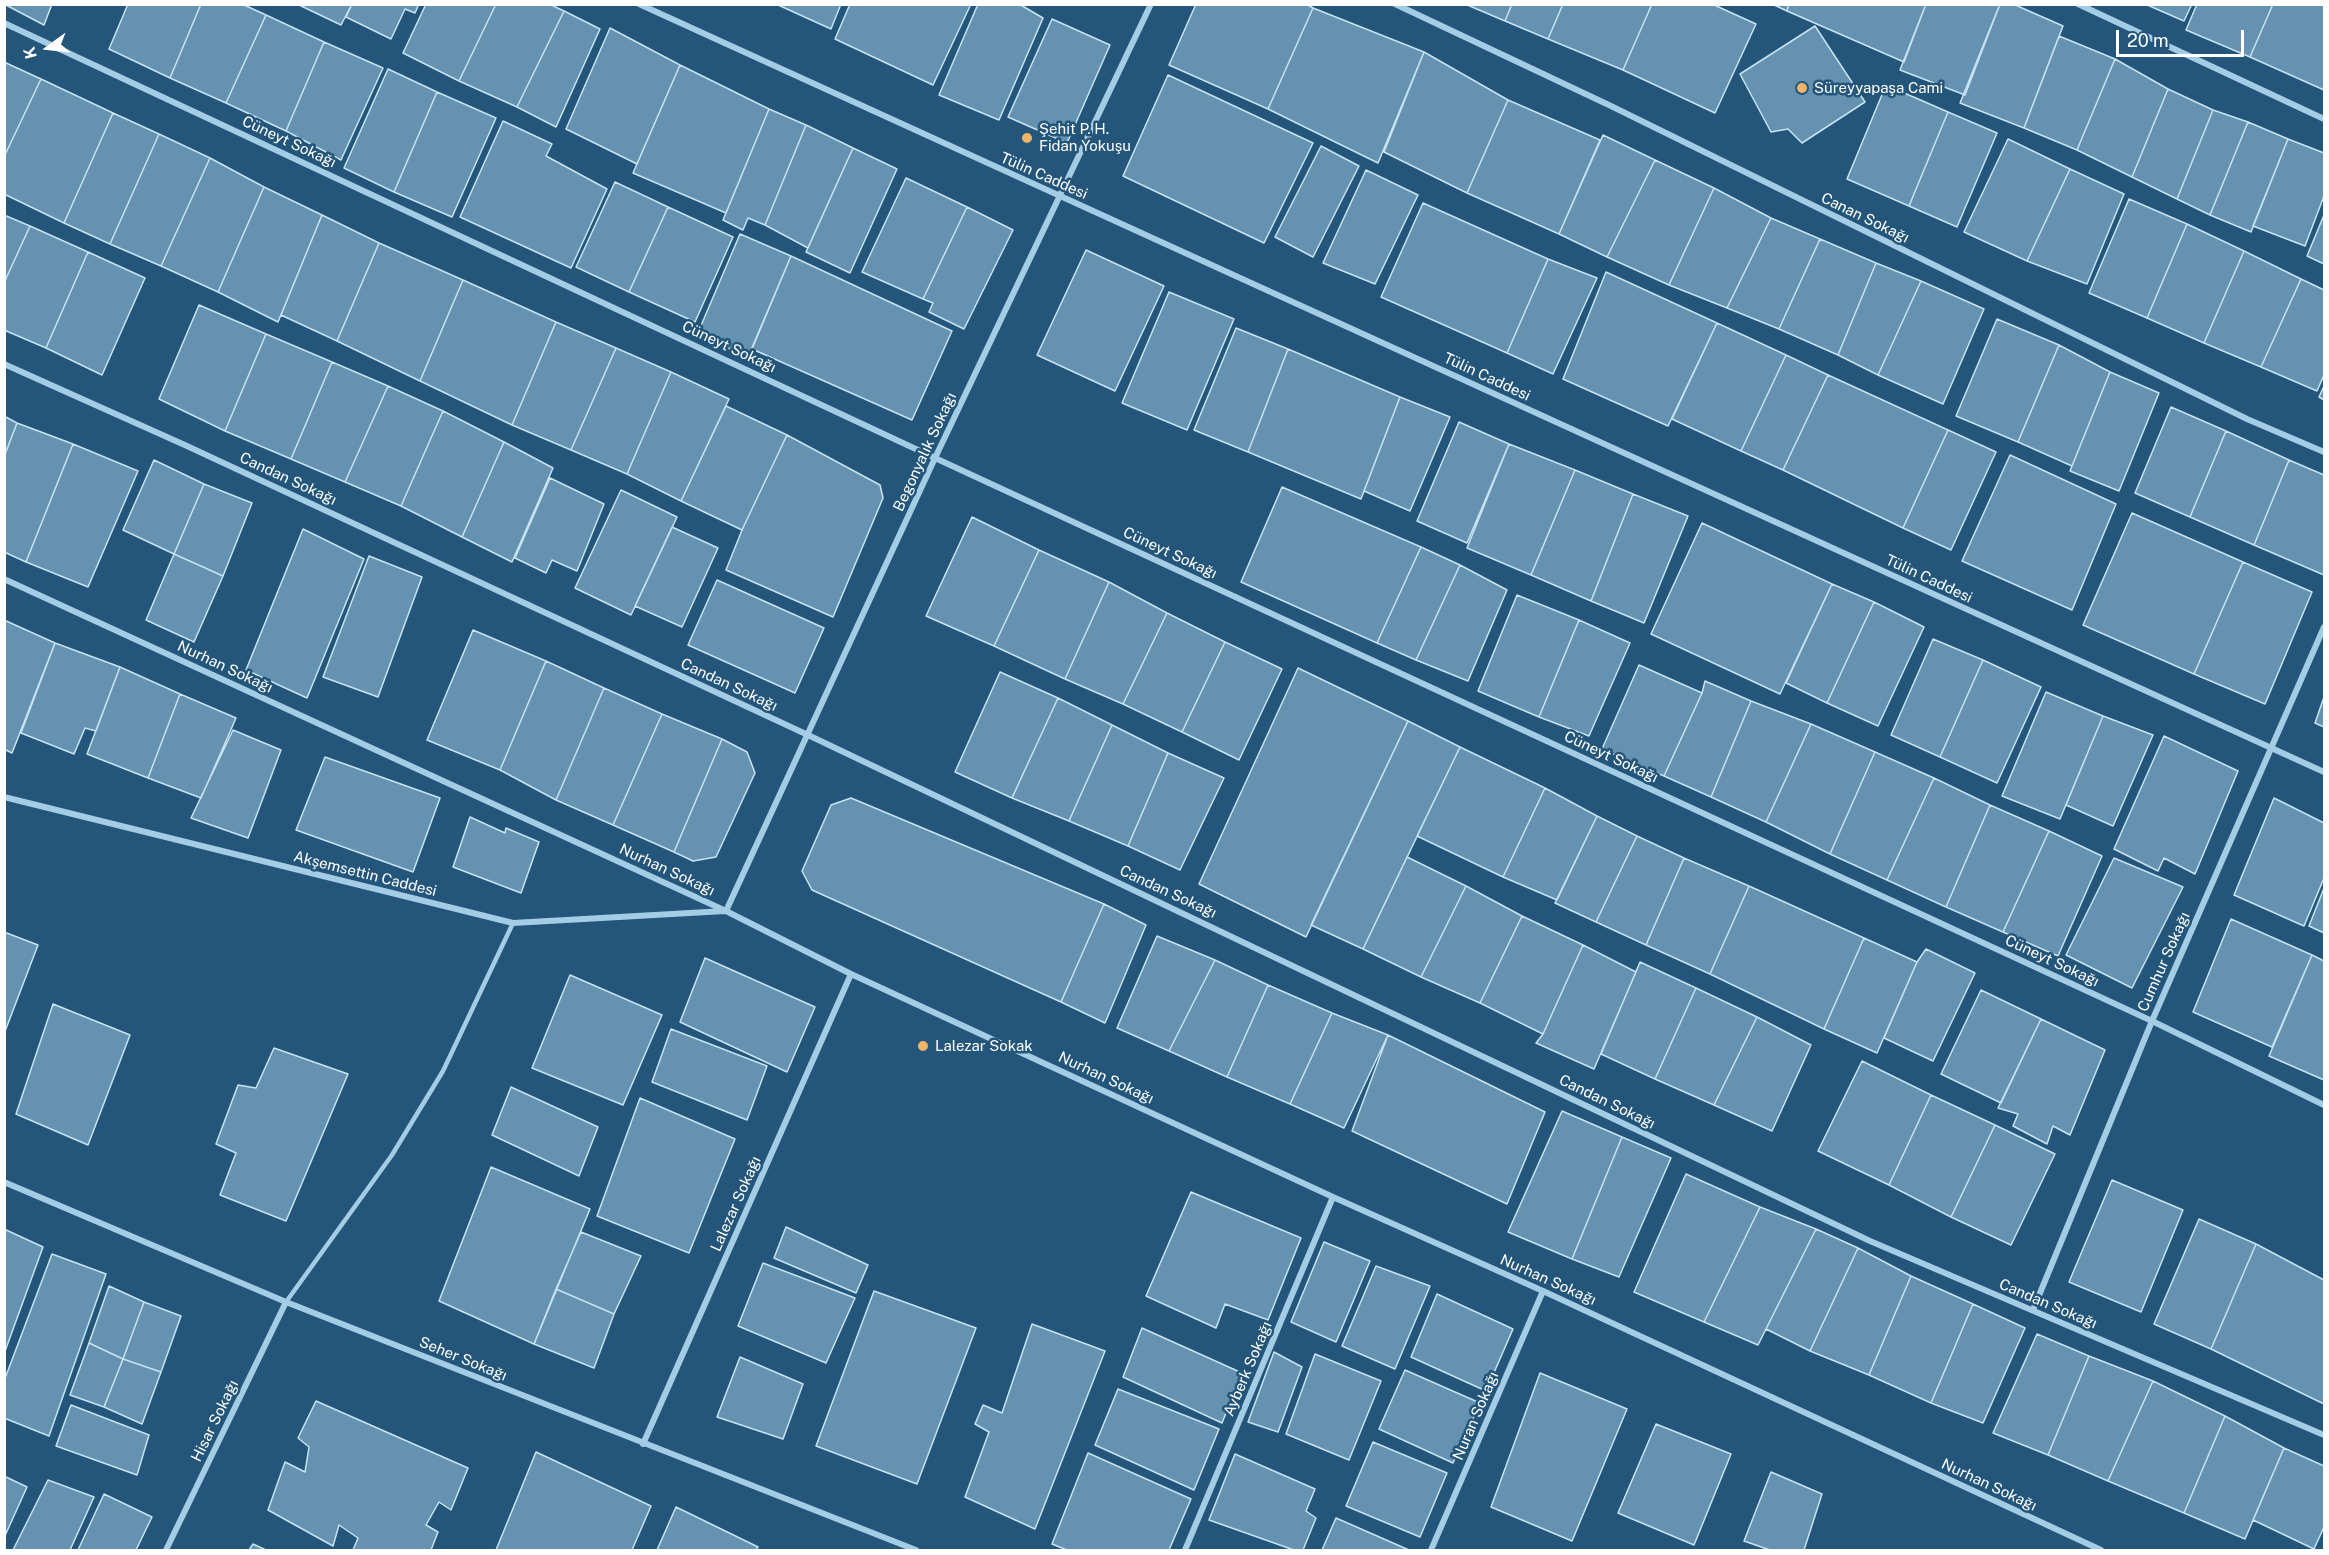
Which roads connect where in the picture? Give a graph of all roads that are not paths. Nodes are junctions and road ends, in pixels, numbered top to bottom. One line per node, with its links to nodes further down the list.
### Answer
1 (639, 4): 7 (street, Tülin Caddesi)
2 (1150, 4): 7 (street, Begonyalık Sokağı)
3 (1395, 4): 9 (street, Canan Sokağı)
4 (2078, 4): 6 (street)
5 (4, 24): 10 (street, Cüneyt Sokağı)
6 (2325, 119)
7 (1059, 196): 10 (street, Begonyalık Sokağı); 14 (street, Tülin Caddesi)
8 (4, 364): 13 (street, Candan Sokağı)
9 (2325, 452)
10 (935, 458): 13 (street, Begonyalık Sokağı); 20 (street, Cüneyt Sokağı)
11 (4, 579): 17 (street, Nurhan Sokağı)
12 (2325, 627): 14 (street, Cumhur Sokağı)
13 (808, 735): 17 (street, Begonyalık Sokağı); 26 (street, Candan Sokağı)
14 (2272, 749): 15 (street, Tülin Caddesi); 20 (street, Cumhur Sokağı)
15 (2325, 772)
16 (4, 797): 18 (street, Akşemsettin Caddesi)
17 (726, 911): 18 (street, Akşemsettin Caddesi); 19 (street, Nurhan Sokağı)
18 (513, 923): 25 (lane)
19 (851, 974): 23 (street, Nurhan Sokağı); 28 (street, Lalezar Sokağı)
20 (2151, 1021): 21 (street, Cüneyt Sokağı); 26 (street, Cumhur Sokağı)
21 (2325, 1105)
22 (4, 1182): 25 (street, Seher Sokağı)
23 (1333, 1197): 24 (street, Nurhan Sokağı); 31 (street, Ayberk Sokağı)
24 (1544, 1291): 32 (street, Nuran Sokağı); 33 (street, Nurhan Sokağı)
25 (286, 1302): 28 (street, Seher Sokağı); 29 (street, Hisar Sokağı)
26 (2033, 1310): 27 (street, Candan Sokağı)
27 (2325, 1435)
28 (644, 1444): 30 (street, Seher Sokağı)
29 (166, 1551)
30 (916, 1551)
31 (1185, 1551)
32 (1431, 1551)
33 (2101, 1551)

